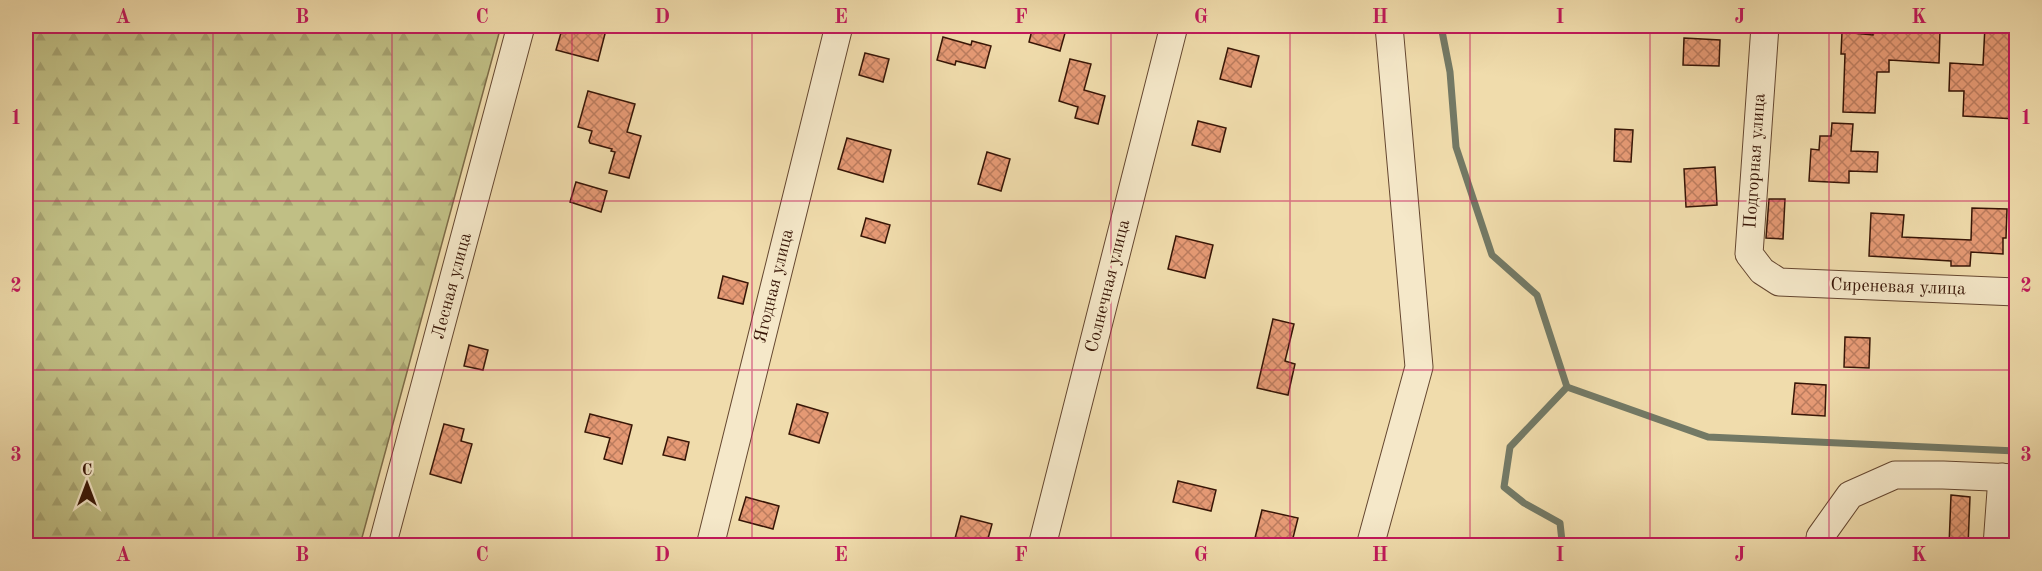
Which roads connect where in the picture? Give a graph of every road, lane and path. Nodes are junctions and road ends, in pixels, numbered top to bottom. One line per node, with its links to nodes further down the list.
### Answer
1 (521, 26): 9 (street, Лесная улица)
2 (839, 26): 10 (street, Ягодная улица)
3 (1174, 26): 11 (street, Солнечная улица)
4 (1389, 26): 12 (street)
5 (1765, 26): 6 (street, Подгорная улица)
6 (1779, 282): 7 (street, Сиреневая улица)
7 (2016, 292)
8 (2009, 478): 13 (street); 14 (street)
9 (382, 546)
10 (710, 546)
11 (1042, 546)
12 (1370, 546)
13 (1820, 546)
14 (1997, 546)

